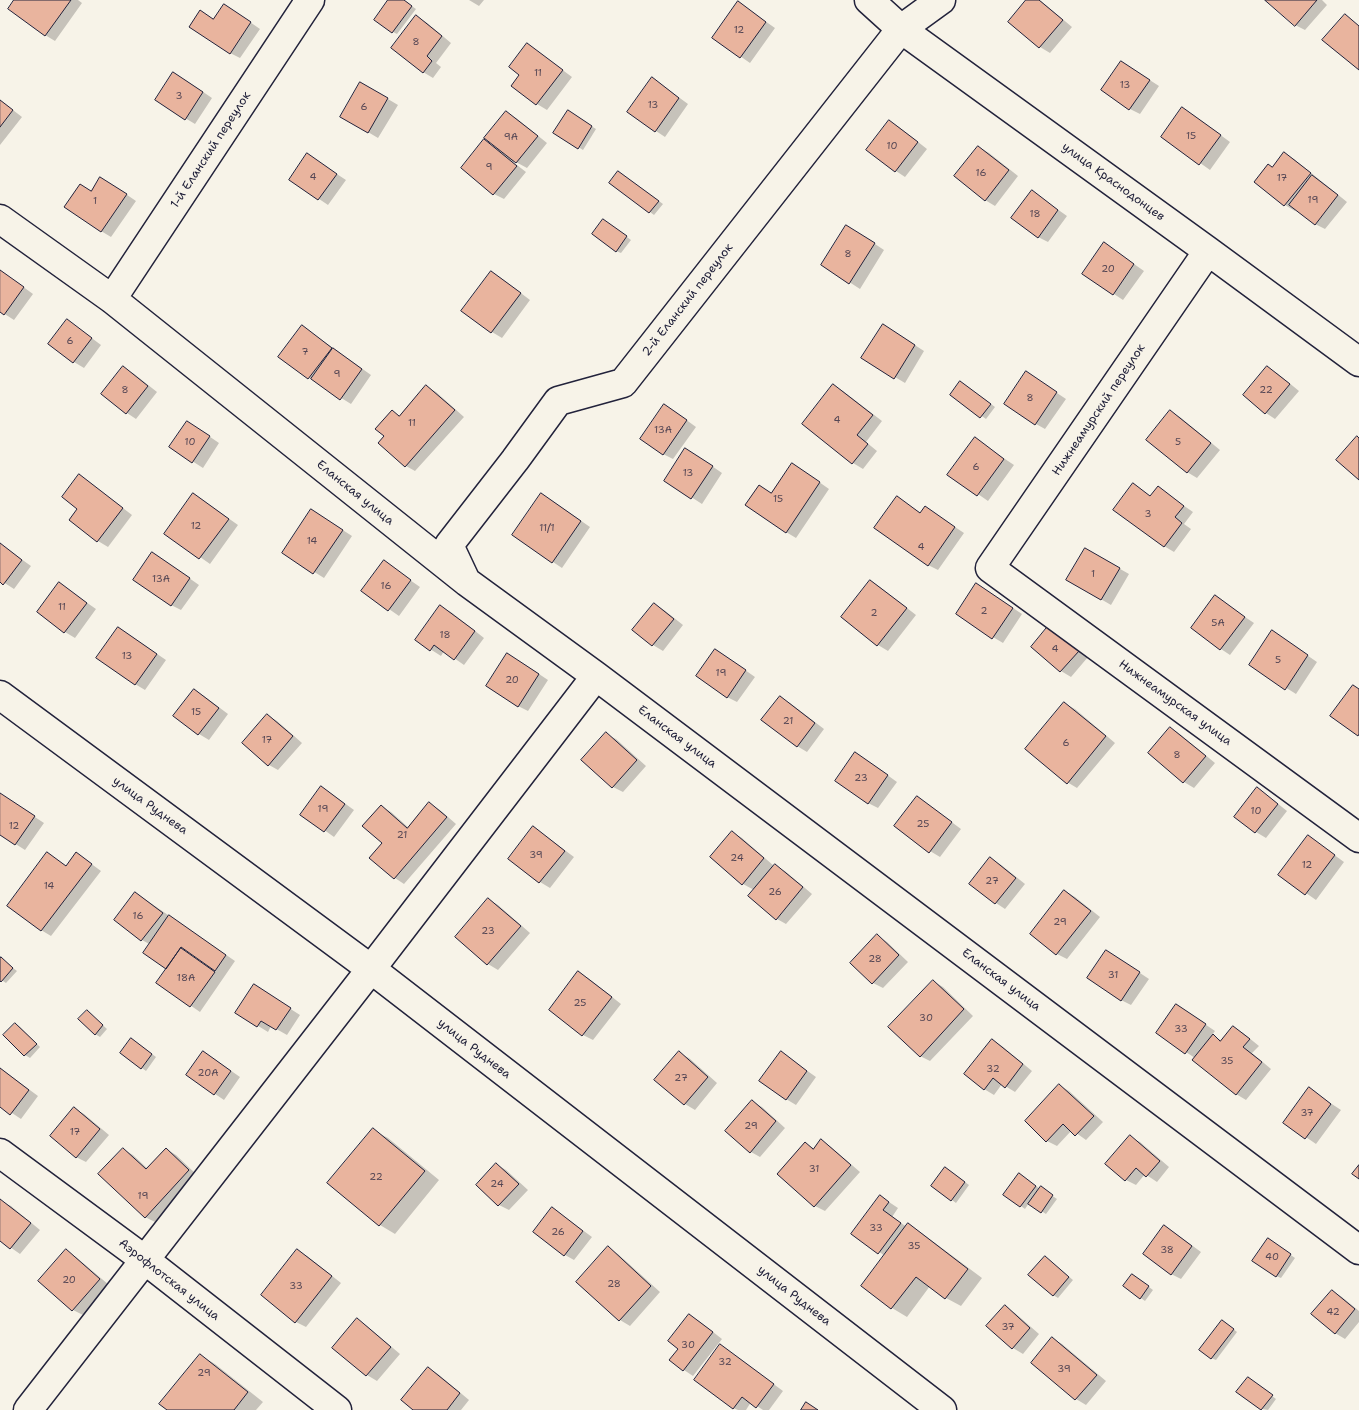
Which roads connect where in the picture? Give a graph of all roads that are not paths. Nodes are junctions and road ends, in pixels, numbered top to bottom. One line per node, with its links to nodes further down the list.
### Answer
1 (310, 0): 7 (street, 1-й Еланский переулок)
2 (869, 0): 4 (street, улица Краснодонцев)
3 (941, 0): 4 (street, 2-й Еланский переулок)
4 (900, 28): 6 (street, улица Краснодонцев); 10 (street, 2-й Еланский переулок)
5 (0, 219): 7 (street, Еланская улица)
6 (1208, 251): 8 (street, улица Краснодонцев); 9 (street, Нижнеамурский переулок)
7 (112, 299): 10 (street, Еланская улица)
8 (1359, 362)
9 (990, 568): 13 (street, Нижнеамурская улица)
10 (467, 582): 11 (street, Еланская улица)
11 (596, 676): 14 (street); 16 (street, Еланская улица)
12 (0, 696): 14 (street, улица Руднева)
13 (1359, 838)
14 (371, 969): 17 (street); 20 (street, улица Руднева)
15 (0, 1153): 17 (street, Аэрофлотская улица)
16 (1359, 1250)
17 (144, 1260): 18 (street); 19 (street, Аэрофлотская улица)
18 (28, 1410)
19 (337, 1410)
20 (942, 1410)

